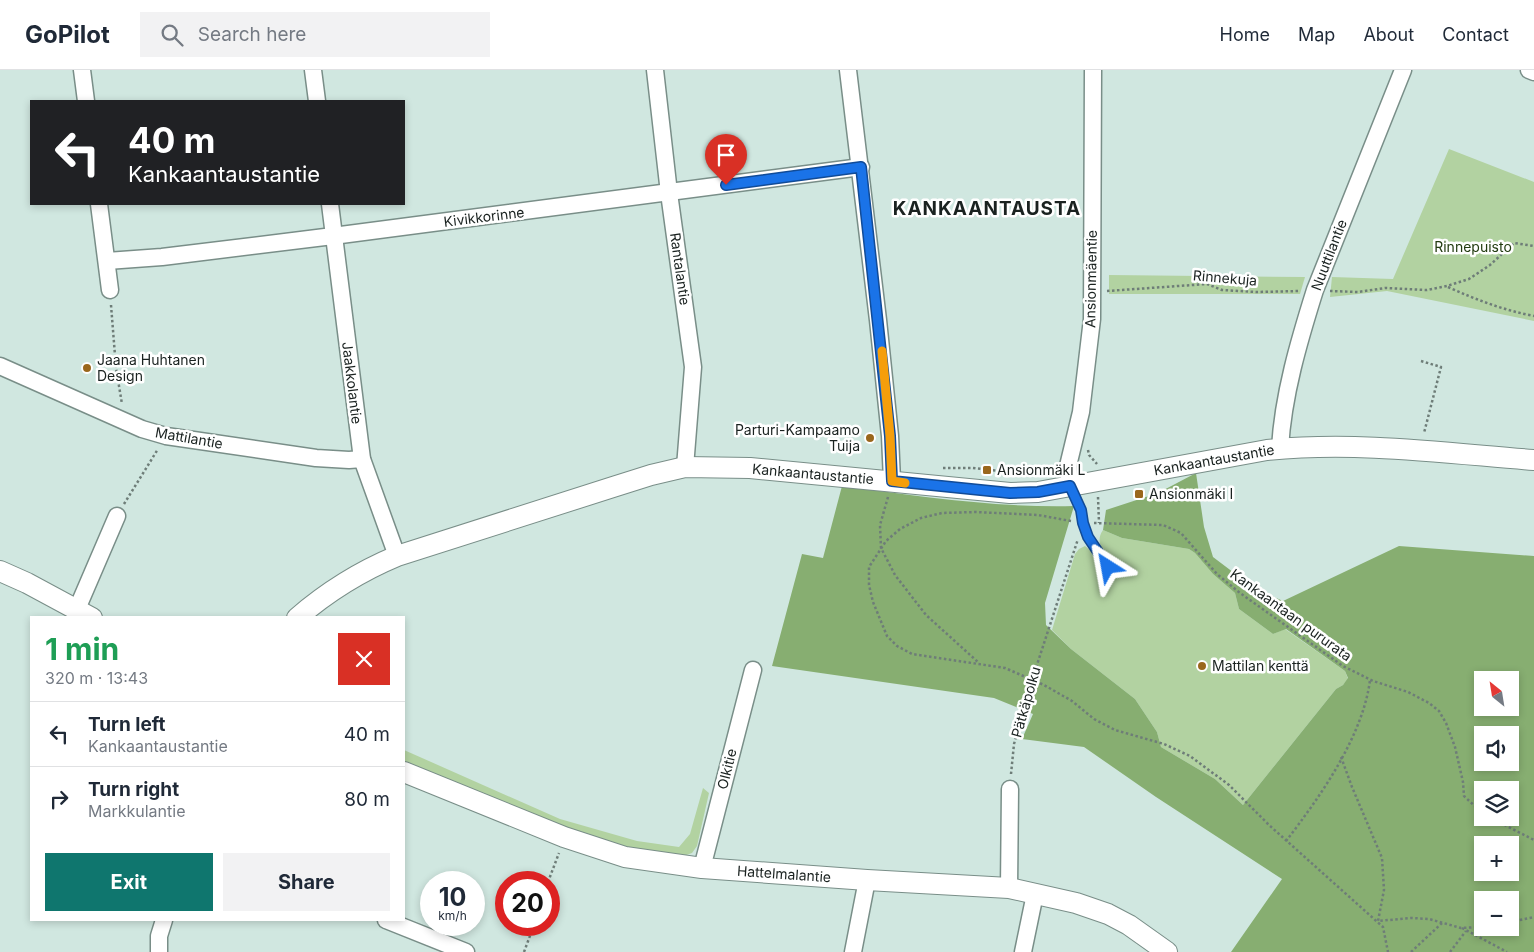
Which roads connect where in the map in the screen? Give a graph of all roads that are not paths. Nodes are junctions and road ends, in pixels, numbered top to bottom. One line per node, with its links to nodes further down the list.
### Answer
1 (82, 70): 9 (street)
2 (313, 70): 10 (street)
3 (655, 70): 12 (street, Rantalantie)
4 (848, 70): 11 (street)
5 (1093, 70): 24 (street, Ansionmäentie)
6 (1403, 70): 19 (street, Nuuttilantie)
7 (1529, 70): 8 (street)
8 (1534, 72)
9 (86, 100)
10 (317, 100)
11 (861, 167): 12 (street, Kivikkorinne); 23 (street)
12 (669, 193): 15 (street, Kivikkorinne); 22 (street, Rantalantie)
13 (99, 205): 16 (street)
14 (330, 205): 15 (street, Jaakkolantie)
15 (334, 236): 16 (street, Kivikkorinne); 20 (street, Jaakkolantie)
16 (107, 261): 17 (street)
17 (110, 290)
18 (0, 366): 20 (street, Mattilantie)
19 (1280, 448): 21 (street, Kankaantaustantie); 24 (street, Kankaantaustantie)
20 (362, 459): 26 (street, Jaakkolantie)
21 (1534, 460)
22 (685, 468): 23 (street, Kankaantaustantie); 26 (street, Kankaantaustantie)
23 (892, 481): 24 (street, Kankaantaustantie)
24 (1070, 486): 27 (lane)
25 (117, 516): 29 (street)
26 (398, 556): 30 (street, Kankaantaustantie)
27 (1108, 567)
28 (0, 571): 29 (street)
29 (85, 613)
30 (299, 616)
31 (752, 670): 34 (street, Olkitie)
32 (405, 772): 34 (street, Hattelmalantie)
33 (1010, 789): 36 (street)
34 (702, 868): 35 (street, Hattelmalantie)
35 (867, 880): 36 (street, Hattelmalantie); 42 (street)
36 (1010, 888): 37 (street, Hattelmalantie)
37 (1035, 894): 43 (street); 44 (street, Hattelmalantie)
38 (164, 921): 40 (street)
39 (388, 921): 41 (street)
40 (159, 952)
41 (466, 952)
42 (853, 952)
43 (1023, 952)
44 (1167, 952)

